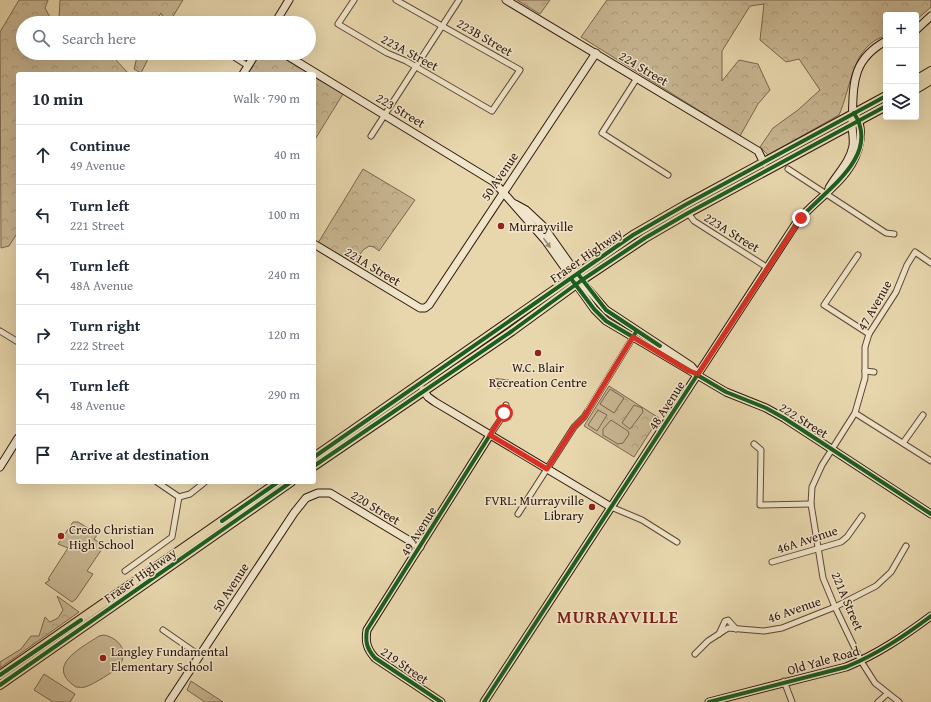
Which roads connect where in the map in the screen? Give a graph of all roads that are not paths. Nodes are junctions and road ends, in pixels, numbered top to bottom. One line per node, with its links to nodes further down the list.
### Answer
1 (289, 0): 6 (street)
2 (396, 0): 8 (street, 223B Street)
3 (459, 0): 8 (street)
4 (506, 0): 11 (street, 224 Street)
5 (352, 2): 16 (street, 223A Street)
6 (279, 16)
7 (931, 16): 9 (street)
8 (443, 25): 16 (street); 27 (street, 223B Street)
9 (919, 27)
10 (883, 43): 28 (street, 48 Avenue)
11 (596, 53): 21 (street, 224 Street); 35 (street, 50 Avenue)
12 (239, 60): 15 (street)
13 (252, 60): 15 (street)
14 (295, 60): 19 (street, 223 Street)
15 (248, 66): 18 (street)
16 (416, 67): 27 (street, 223A Street); 29 (street)
17 (931, 71): 22 (main road)
18 (244, 72)
19 (314, 72)
20 (316, 73): 29 (street, 223 Street)
21 (638, 78): 32 (street, 224 Street); 34 (street)
22 (919, 78)
23 (931, 80): 24 (main road)
24 (919, 87)
25 (883, 98): 28 (main road, Fraser Highway)
26 (883, 108): 30 (main road, Fraser Highway)
27 (492, 111)
28 (854, 113): 30 (street, 48 Avenue); 32 (main road, Fraser Highway)
29 (384, 114): 31 (street); 35 (street, 223 Street)
30 (855, 123): 36 (street, 48 Avenue); 37 (main road, Fraser Highway)
31 (371, 136)
32 (764, 162): 43 (main road, Fraser Highway)
33 (788, 169): 36 (street)
34 (668, 175)
35 (504, 192): 43 (street, 222 Street); 44 (street, 50 Avenue)
36 (826, 194): 38 (street); 42 (street, 48 Avenue)
37 (688, 213): 42 (street, 223A Street); 43 (main road, Fraser Highway)
38 (894, 234)
39 (316, 245): 44 (street, 221A Street)
40 (858, 255): 47 (street)
41 (931, 263): 47 (street, 47 Avenue)
42 (768, 268): 51 (street, 48 Avenue)
43 (576, 279): 46 (street, 222 Street); 52 (main road, Fraser Highway); 61 (main road, Fraser Highway)
44 (420, 308)
45 (0, 331): 48 (street)
46 (635, 334): 51 (street, 222 Street); 65 (street)
47 (869, 334): 49 (street, 47 Avenue)
48 (16, 341)
49 (865, 371): 50 (street); 54 (street, 47 Avenue)
50 (874, 372)
51 (698, 374): 60 (street, 222 Street); 73 (street, 48 Avenue)
52 (423, 390): 56 (street); 63 (main road, Fraser Highway)
53 (506, 405): 56 (street, 49 Avenue)
54 (855, 413): 58 (street); 60 (street, 47 Avenue)
55 (922, 415): 58 (street)
56 (490, 435): 65 (street); 79 (street, 49 Avenue)
57 (16, 441): 64 (street)
58 (903, 443): 62 (street)
59 (754, 444): 72 (street)
60 (832, 450): 72 (street, 221A Street); 75 (street, 222 Street)
61 (316, 456)
62 (931, 462)
63 (316, 465)
64 (0, 467)
65 (547, 469): 73 (street); 74 (street)
66 (160, 484): 71 (street)
67 (202, 484): 71 (street)
68 (275, 484): 92 (main road, Fraser Highway)
69 (288, 484): 94 (main road, Fraser Highway)
70 (318, 493): 79 (street, 220 Street); 90 (street, 50 Avenue)
71 (179, 497): 82 (street)
72 (811, 504): 80 (street, 221A Street)
73 (611, 507): 77 (street); 98 (street, 48 Avenue)
74 (518, 514)
75 (931, 514)
76 (862, 516): 80 (street, 46A Avenue)
77 (677, 542)
78 (906, 546): 83 (street, 46 Avenue)
79 (420, 547): 88 (street, 49 Avenue)
80 (817, 550): 81 (street, 46A Avenue); 83 (street, 221A Street)
81 (772, 562)
82 (125, 571)
83 (835, 607): 85 (street, 46 Avenue); 91 (street, 221A Street)
84 (931, 616): 91 (street, Old Yale Road)
85 (736, 629): 87 (street, 46 Avenue); 87 (street, 46 Avenue)
86 (163, 630): 90 (street)
87 (719, 634): 89 (street, 46 Avenue)
88 (365, 639): 97 (street, 219 Street)
89 (694, 654)
90 (199, 655): 96 (street, 50 Avenue)
91 (861, 661): 93 (street, Old Yale Road); 95 (street, 221A Street)
92 (0, 674)
93 (784, 681): 99 (street, Old Yale Road); 100 (street)
94 (0, 685)
95 (887, 694): 101 (street); 102 (street, 221A Street)
96 (169, 702)
97 (441, 702)
98 (484, 702)
99 (710, 702)
100 (792, 702)
101 (878, 702)
102 (899, 702)

